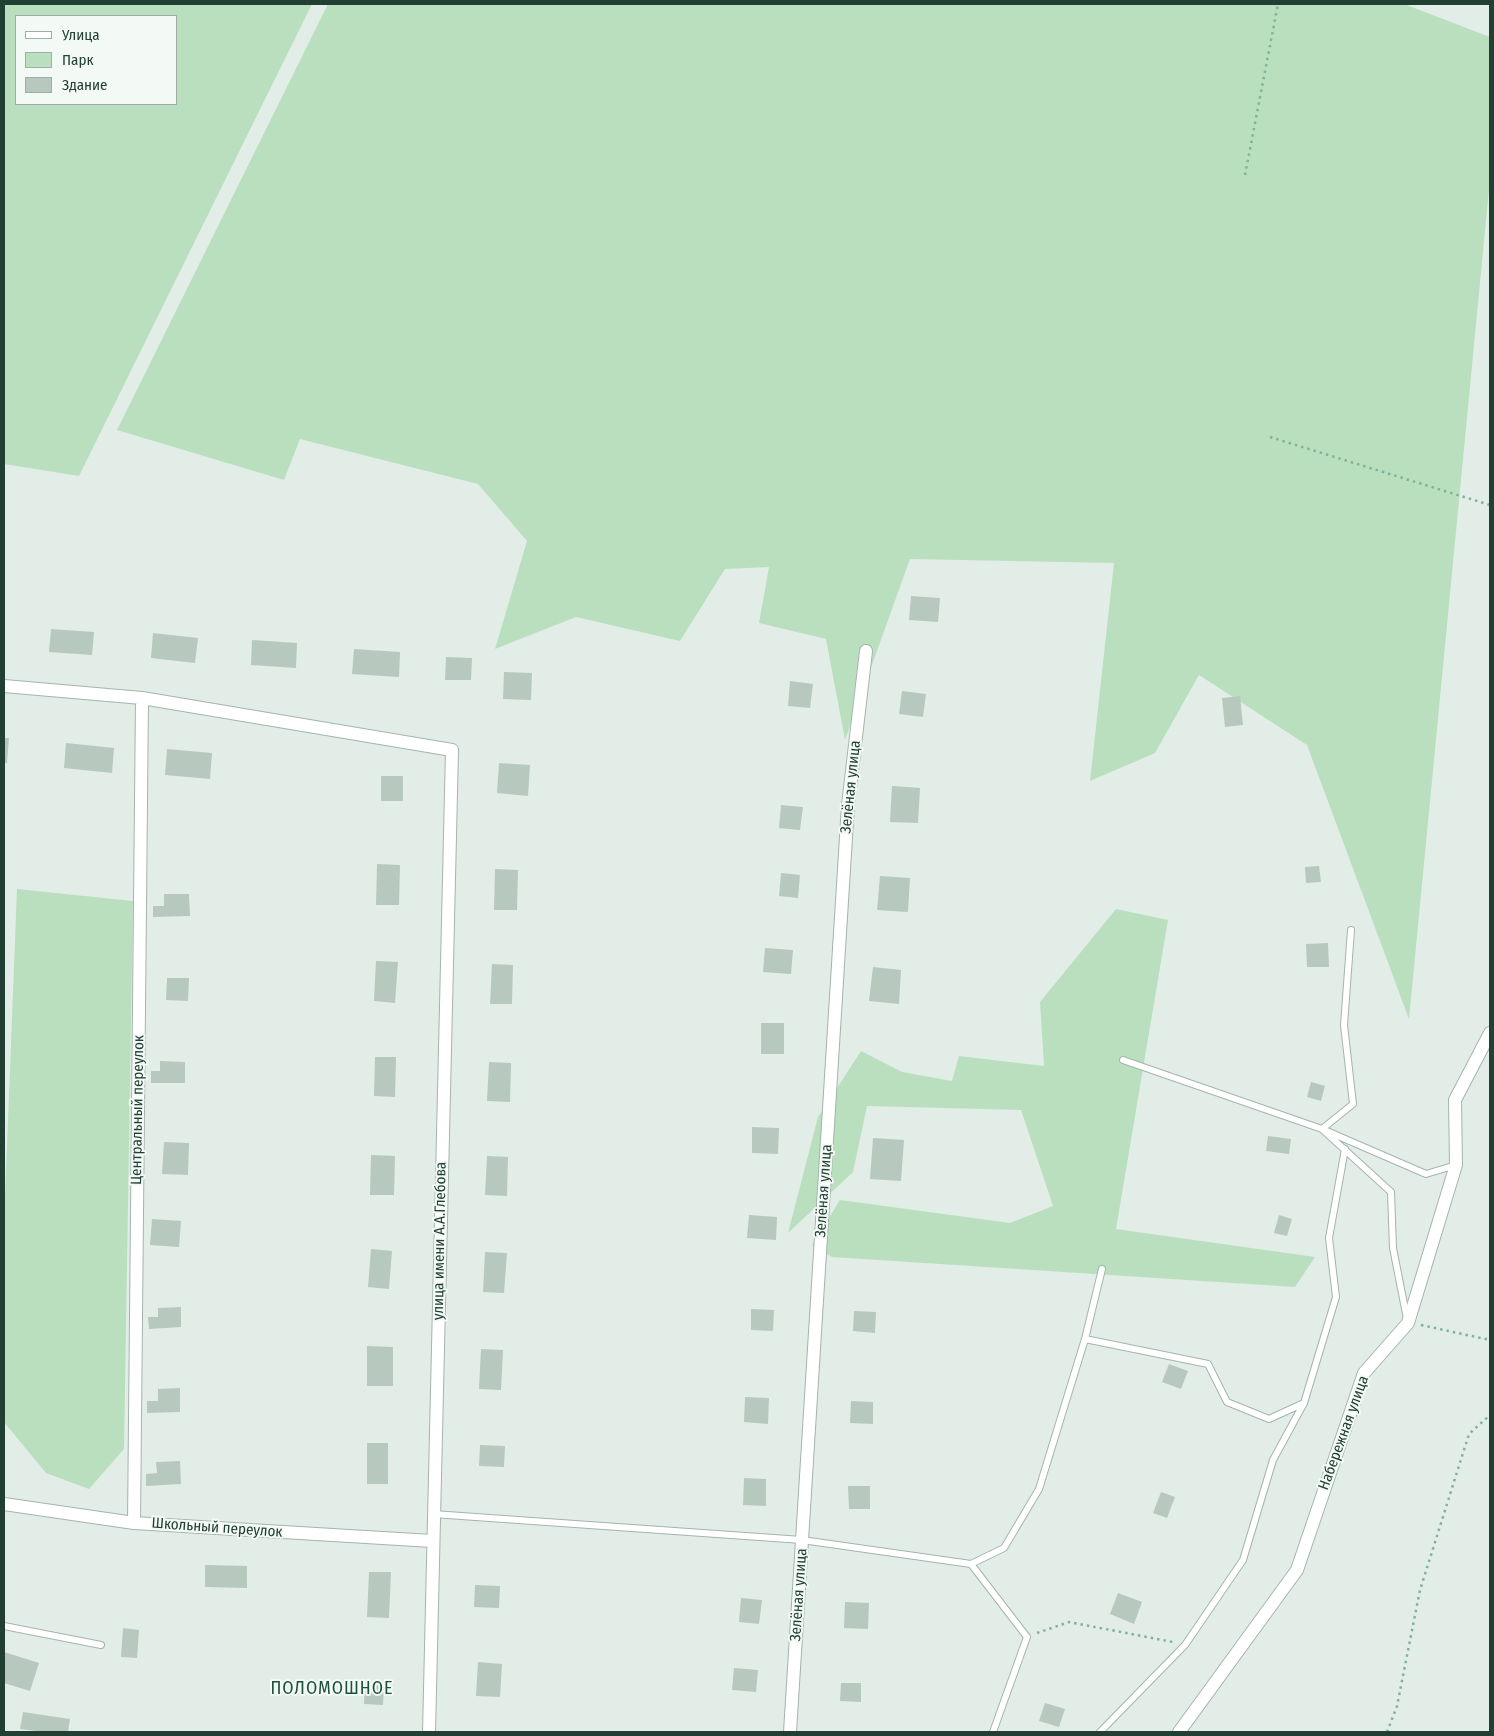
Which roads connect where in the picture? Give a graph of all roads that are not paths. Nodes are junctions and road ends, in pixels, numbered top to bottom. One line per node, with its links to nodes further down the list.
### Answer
1 (866, 651): 17 (street, Зелёная улица)
2 (4, 686): 3 (street)
3 (142, 698): 15 (street, улица имени А.А.Глебова); 16 (street, Центральный переулок)
4 (1350, 930): 7 (lane)
5 (1490, 1033): 9 (street, Набережная улица)
6 (1123, 1060): 7 (lane)
7 (1322, 1129): 8 (lane); 9 (lane)
8 (1345, 1150): 11 (lane); 13 (lane)
9 (1456, 1165): 11 (street, Набережная улица)
10 (1102, 1269): 12 (lane)
11 (1408, 1322): 26 (street, Набережная улица)
12 (1085, 1340): 13 (lane); 19 (lane)
13 (1304, 1403): 25 (lane)
14 (4, 1504): 16 (street, Школьный переулок)
15 (433, 1514): 17 (lane); 18 (street, улица имени А.А.Глебова)
16 (134, 1523): 18 (street, Школьный переулок)
17 (802, 1540): 19 (lane); 23 (street, Зелёная улица)
18 (432, 1541): 22 (street, улица имени А.А.Глебова)
19 (971, 1564): 24 (lane)
20 (4, 1626): 21 (lane)
21 (101, 1645)
22 (429, 1732)
23 (790, 1732)
24 (993, 1732)
25 (1100, 1732)
26 (1178, 1732)

